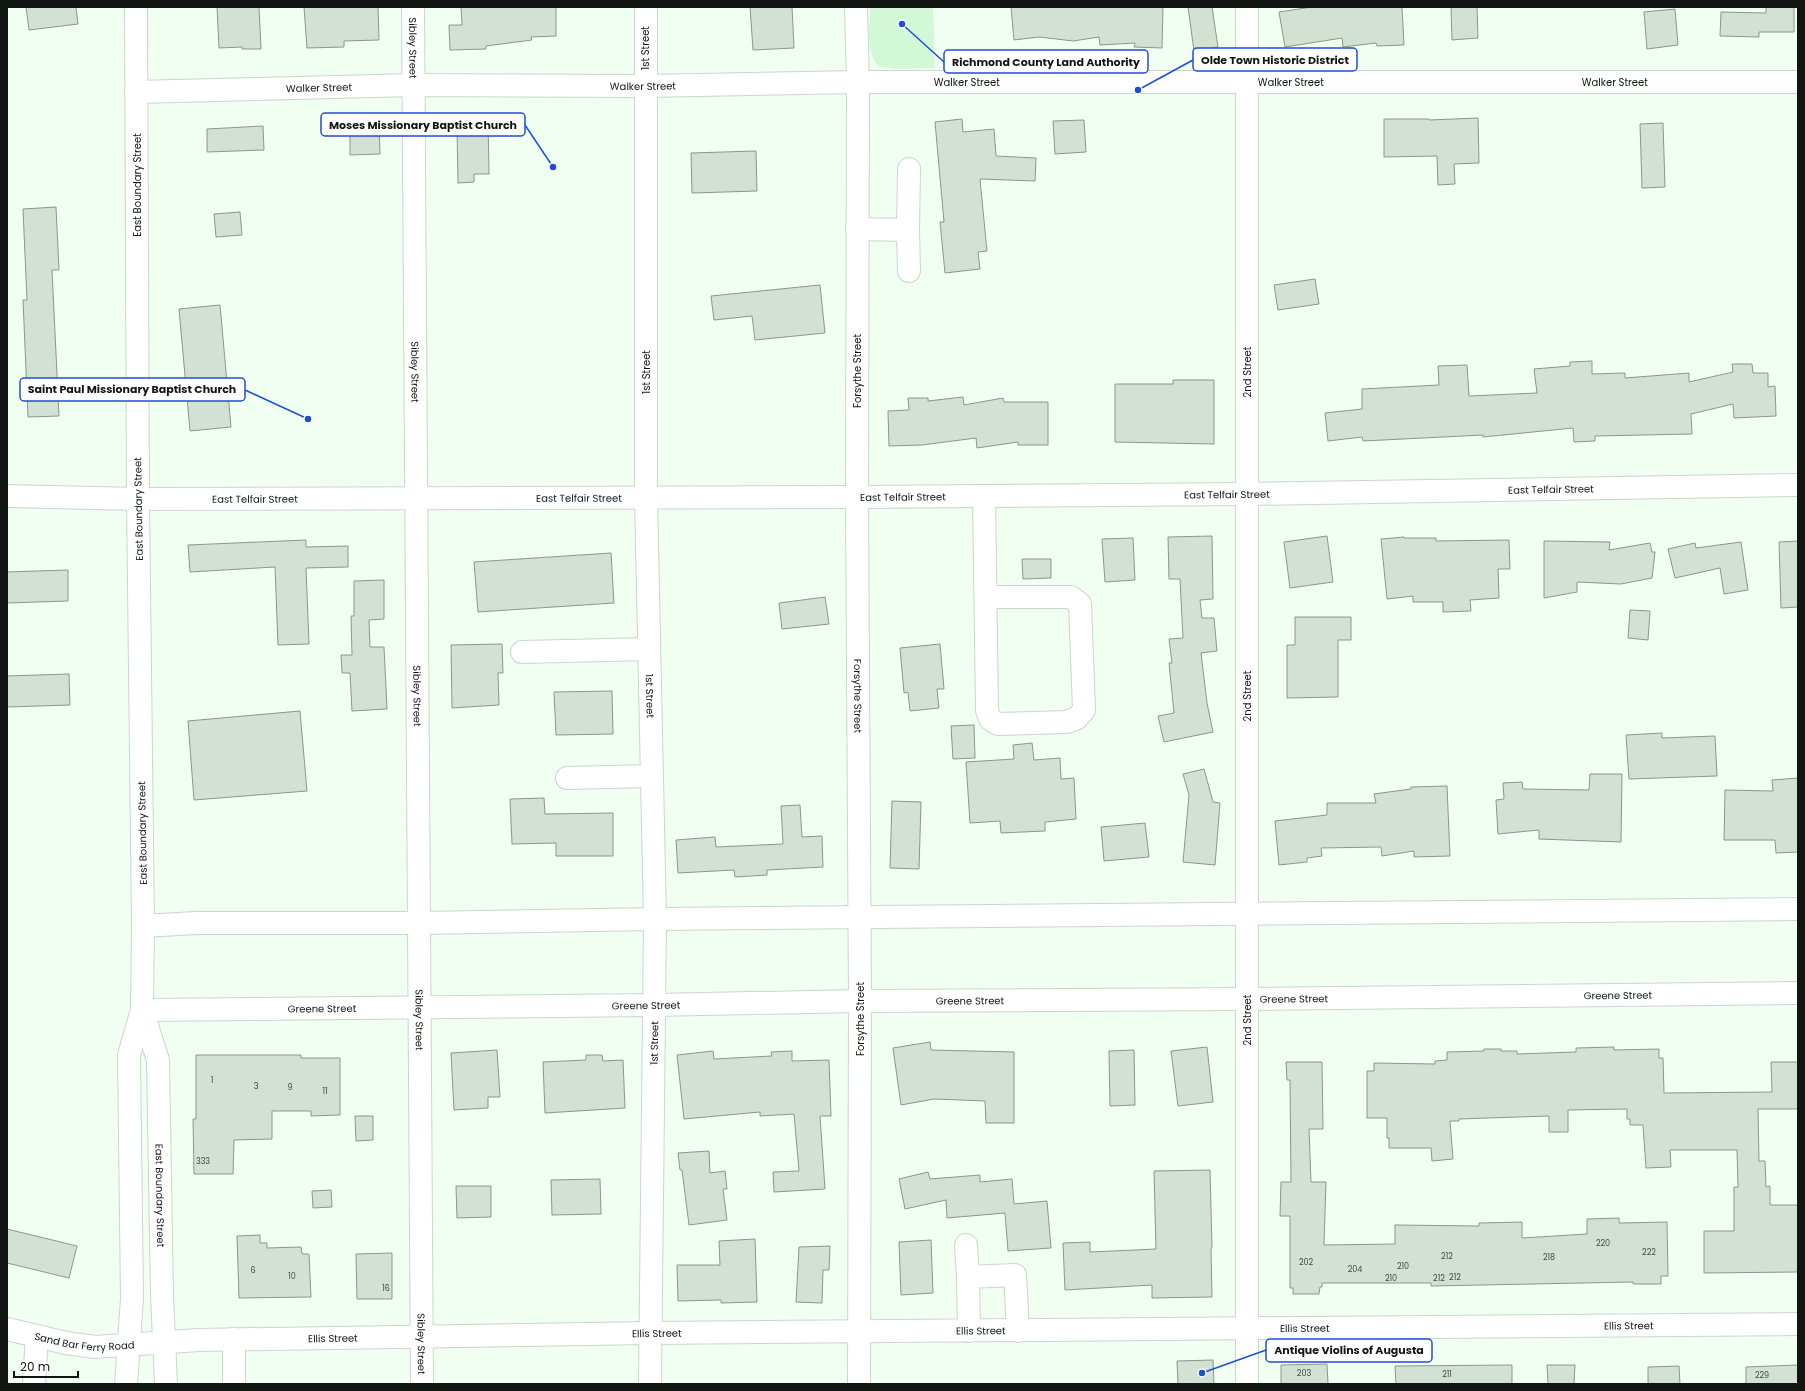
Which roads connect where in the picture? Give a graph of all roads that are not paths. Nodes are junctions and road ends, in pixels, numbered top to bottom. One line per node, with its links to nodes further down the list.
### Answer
1 (136, 7): 11 (street, East Boundary Street)
2 (413, 7): 9 (street, Sibley Street)
3 (646, 7): 10 (street, 1st Street)
4 (856, 7): 6 (street, Forsythe Street)
5 (1247, 7): 7 (street, 2nd Street)
6 (858, 82): 7 (street, Walker Street); 10 (street, Walker Street); 13 (street, Forsythe Street)
7 (1247, 82): 8 (street, Walker Street); 17 (street, 2nd Street)
8 (1798, 82)
9 (414, 85): 10 (street, Walker Street); 11 (street, Walker Street); 22 (street, Sibley Street)
10 (645, 86): 21 (street, 1st Street)
11 (136, 92): 23 (street, East Boundary Street)
12 (909, 169): 14 (street)
13 (857, 229): 14 (street); 19 (street, Forsythe Street)
14 (908, 230): 15 (street)
15 (909, 271)
16 (1798, 485): 17 (street, East Telfair Street)
17 (1247, 494): 20 (street, East Telfair Street); 30 (street, 2nd Street)
18 (7, 496): 23 (street, East Telfair Street)
19 (857, 496): 20 (street, East Telfair Street); 21 (street, East Telfair Street); 31 (street, Forsythe Street)
20 (984, 496): 24 (street)
21 (646, 497): 22 (street, East Telfair Street); 25 (street, 1st Street)
22 (416, 498): 23 (street, East Telfair Street); 33 (street, Sibley Street)
23 (138, 499): 34 (street, East Boundary Street)
24 (986, 597): 24 (street)
25 (649, 649): 26 (street); 27 (street, 1st Street)
26 (522, 652)
27 (652, 776): 28 (street); 32 (street, 1st Street)
28 (567, 778)
29 (1798, 909): 30 (street)
30 (1247, 914): 31 (street); 36 (street, 2nd Street)
31 (859, 918): 32 (street); 37 (street, Forsythe Street)
32 (655, 919): 33 (street); 38 (street, 1st Street)
33 (419, 923): 34 (street); 39 (street, Sibley Street)
34 (143, 926): 40 (street, East Boundary Street)
35 (1798, 993): 36 (street, Greene Street)
36 (1247, 999): 37 (street, Greene Street); 45 (street, 2nd Street)
37 (860, 1001): 38 (street, Greene Street); 48 (street, Forsythe Street)
38 (654, 1005): 39 (street, Greene Street); 49 (street, 1st Street)
39 (419, 1008): 40 (street, Greene Street); 51 (street, Sibley Street)
40 (142, 1010): 53 (street, East Boundary Street); 54 (street, East Boundary Street)
41 (966, 1245): 42 (street)
42 (968, 1277): 46 (street); 47 (street)
43 (1798, 1324): 45 (street, Ellis Street)
44 (7, 1329): 50 (street, Sand Bar Ferry Road)
45 (1247, 1329): 47 (street, Ellis Street); 62 (street, 2nd Street)
46 (969, 1331): 47 (street, Ellis Street); 48 (street, Ellis Street)
47 (1018, 1331)
48 (859, 1332): 49 (street, Ellis Street); 61 (street, Forsythe Street)
49 (650, 1333): 51 (street, Ellis Street); 60 (street, 1st Street)
50 (37, 1336): 54 (street, Sand Bar Ferry Road); 55 (street)
51 (421, 1337): 52 (street, Ellis Street); 59 (street, Sibley Street)
52 (234, 1339): 53 (street, Ellis Street); 58 (street)
53 (163, 1343): 54 (street, Sand Bar Ferry Road); 57 (street, East Boundary Street)
54 (129, 1345): 56 (street, East Boundary Street)
55 (34, 1384)
56 (126, 1384)
57 (166, 1384)
58 (234, 1384)
59 (422, 1384)
60 (650, 1384)
61 (859, 1384)
62 (1247, 1384)

